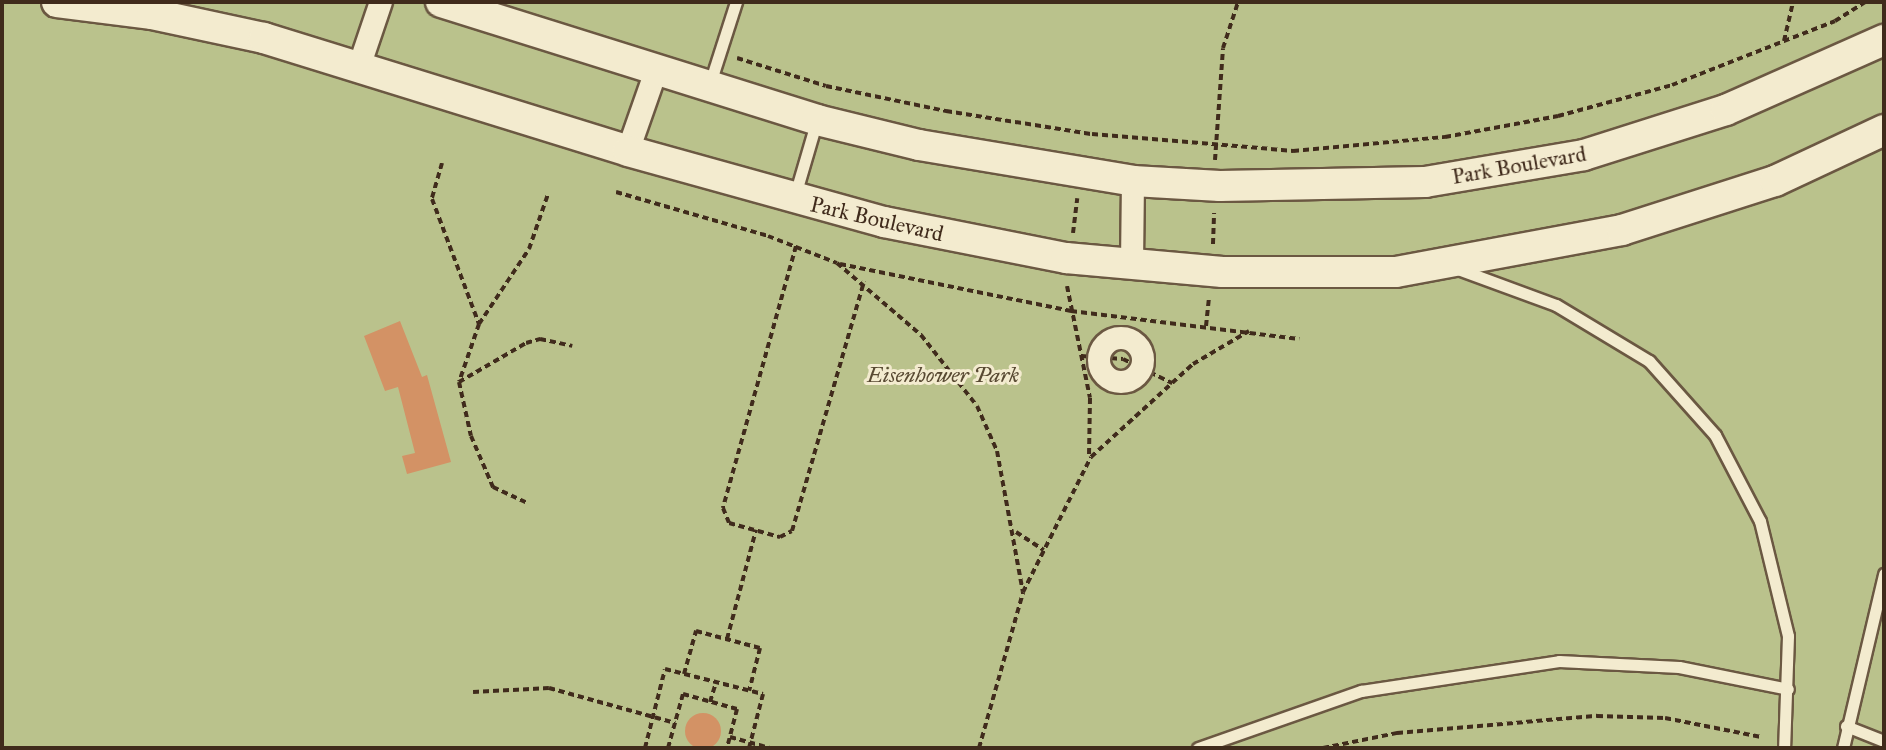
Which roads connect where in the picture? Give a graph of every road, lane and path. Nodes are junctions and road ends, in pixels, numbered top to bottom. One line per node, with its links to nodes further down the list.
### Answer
1 (57, 2): 10 (street, Park Boulevard)
2 (381, 2): 10 (street)
3 (441, 2): 11 (street, Park Boulevard)
4 (736, 2): 9 (lane)
5 (1793, 2): 8 (path)
6 (1865, 2): 8 (path)
7 (1884, 40): 17 (street, Park Boulevard)
8 (1784, 41): 9 (path)
9 (720, 53): 12 (lane)
10 (360, 64): 15 (street, Park Boulevard)
11 (656, 71): 12 (street, Park Boulevard); 15 (street)
12 (708, 87): 13 (street, Park Boulevard)
13 (817, 120): 17 (street, Park Boulevard); 21 (lane)
14 (1884, 130): 26 (street, Park Boulevard)
15 (628, 151): 21 (street, Park Boulevard)
16 (442, 163): 30 (path)
17 (1133, 181): 25 (street)
18 (1078, 188): 22 (path)
19 (616, 192): 23 (path)
20 (548, 194): 30 (path)
21 (794, 200): 25 (street, Park Boulevard)
22 (1072, 243)
23 (796, 246): 24 (path); 40 (path)
24 (837, 263): 28 (path); 29 (path)
25 (1132, 263): 26 (street, Park Boulevard)
26 (1446, 265): 48 (lane)
27 (1068, 272): 29 (path)
28 (864, 281): 40 (path); 41 (path)
29 (1071, 311): 31 (path); 34 (path)
30 (479, 324): 36 (path)
31 (1249, 331): 32 (path); 37 (path)
32 (1299, 339)
33 (572, 346): 36 (path)
34 (1090, 356): 35 (path); 35 (street); 35 (street); 38 (path)
35 (1141, 368): 37 (path)
36 (459, 382): 39 (path)
37 (1172, 383): 38 (path)
38 (1089, 461): 42 (path)
39 (527, 503)
40 (756, 530): 45 (path)
41 (1014, 531): 42 (path); 44 (path)
42 (1044, 550): 44 (path)
43 (1884, 574): 54 (lane)
44 (1023, 592): 59 (path)
45 (727, 639): 46 (path); 49 (path)
46 (684, 674): 47 (path); 52 (path)
47 (716, 682): 49 (path); 51 (path)
48 (1788, 689): 64 (lane); 66 (lane)
49 (749, 691): 58 (path)
50 (473, 692): 52 (path)
51 (710, 702): 53 (path); 55 (path)
52 (652, 717): 53 (path); 60 (path)
53 (675, 723): 61 (path)
54 (1846, 726): 57 (lane); 67 (lane)
55 (730, 737): 58 (path); 62 (path)
56 (1761, 737): 65 (path)
57 (1884, 741)
58 (749, 745): 63 (path)
59 (977, 746)
60 (645, 748)
61 (668, 748)
62 (727, 748)
63 (770, 748)
64 (1198, 748)
65 (1323, 748)
66 (1784, 748)
67 (1843, 748)

